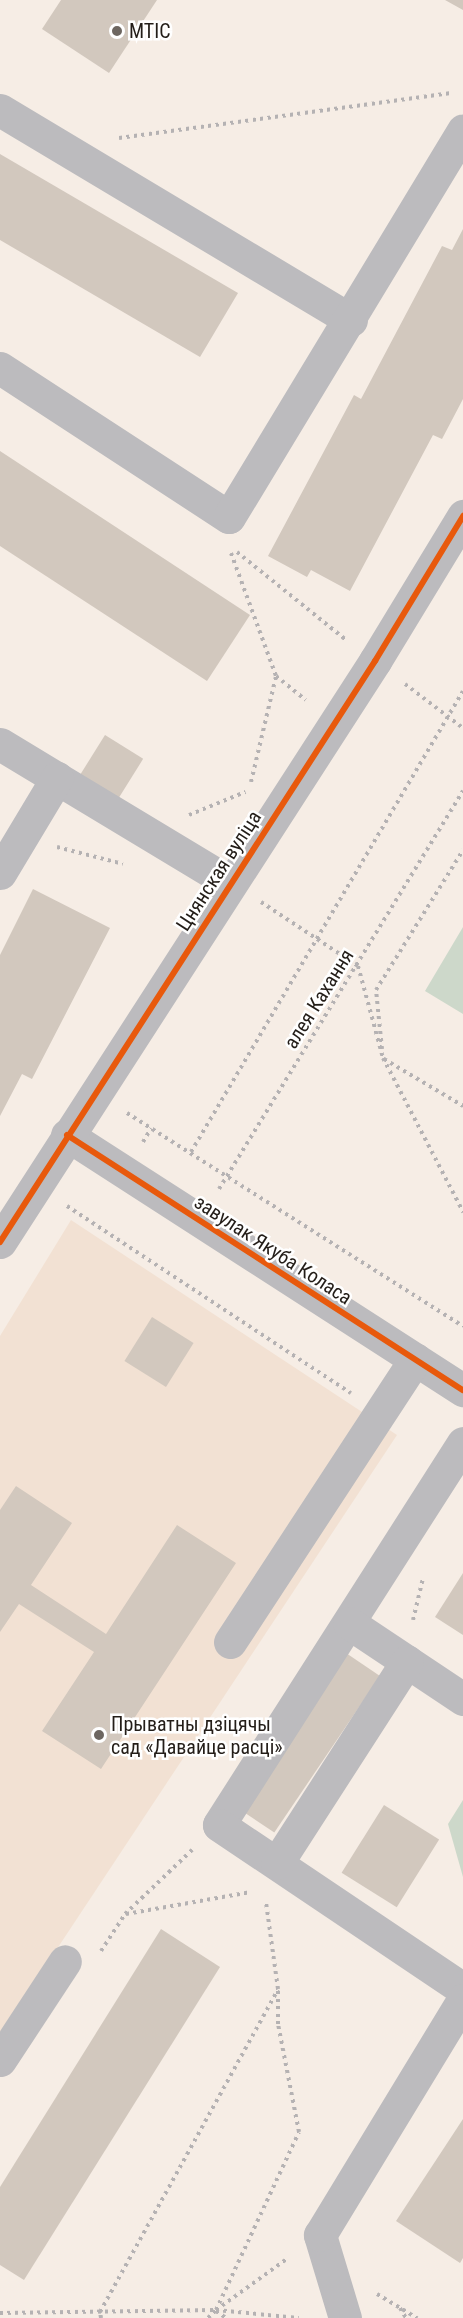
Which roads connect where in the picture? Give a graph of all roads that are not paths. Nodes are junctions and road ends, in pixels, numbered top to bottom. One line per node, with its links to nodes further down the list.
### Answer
1 (0, 110): 3 (street)
2 (463, 130): 3 (street)
3 (351, 320): 4 (street)
4 (0, 368)
5 (461, 524): 9 (street, Цнянская вуліца)
6 (0, 744): 7 (street)
7 (57, 778): 8 (street); 9 (street)
8 (0, 873)
9 (230, 883): 10 (street, Цнянская вуліца)
10 (67, 1135): 11 (street, Цнянская вуліца); 12 (street, завулак Якуба Коласа)
11 (0, 1242)
12 (415, 1359): 13 (street, завулак Якуба Коласа); 16 (street)
13 (463, 1390)
14 (463, 1443): 15 (street)
15 (349, 1623): 17 (street); 19 (street)
16 (230, 1642)
17 (406, 1661): 18 (street); 19 (street)
18 (463, 1699)
19 (271, 1876): 21 (street)
20 (65, 1961): 23 (street)
21 (463, 1989)
22 (463, 2000): 24 (street)
23 (0, 2060)
24 (345, 2318)

